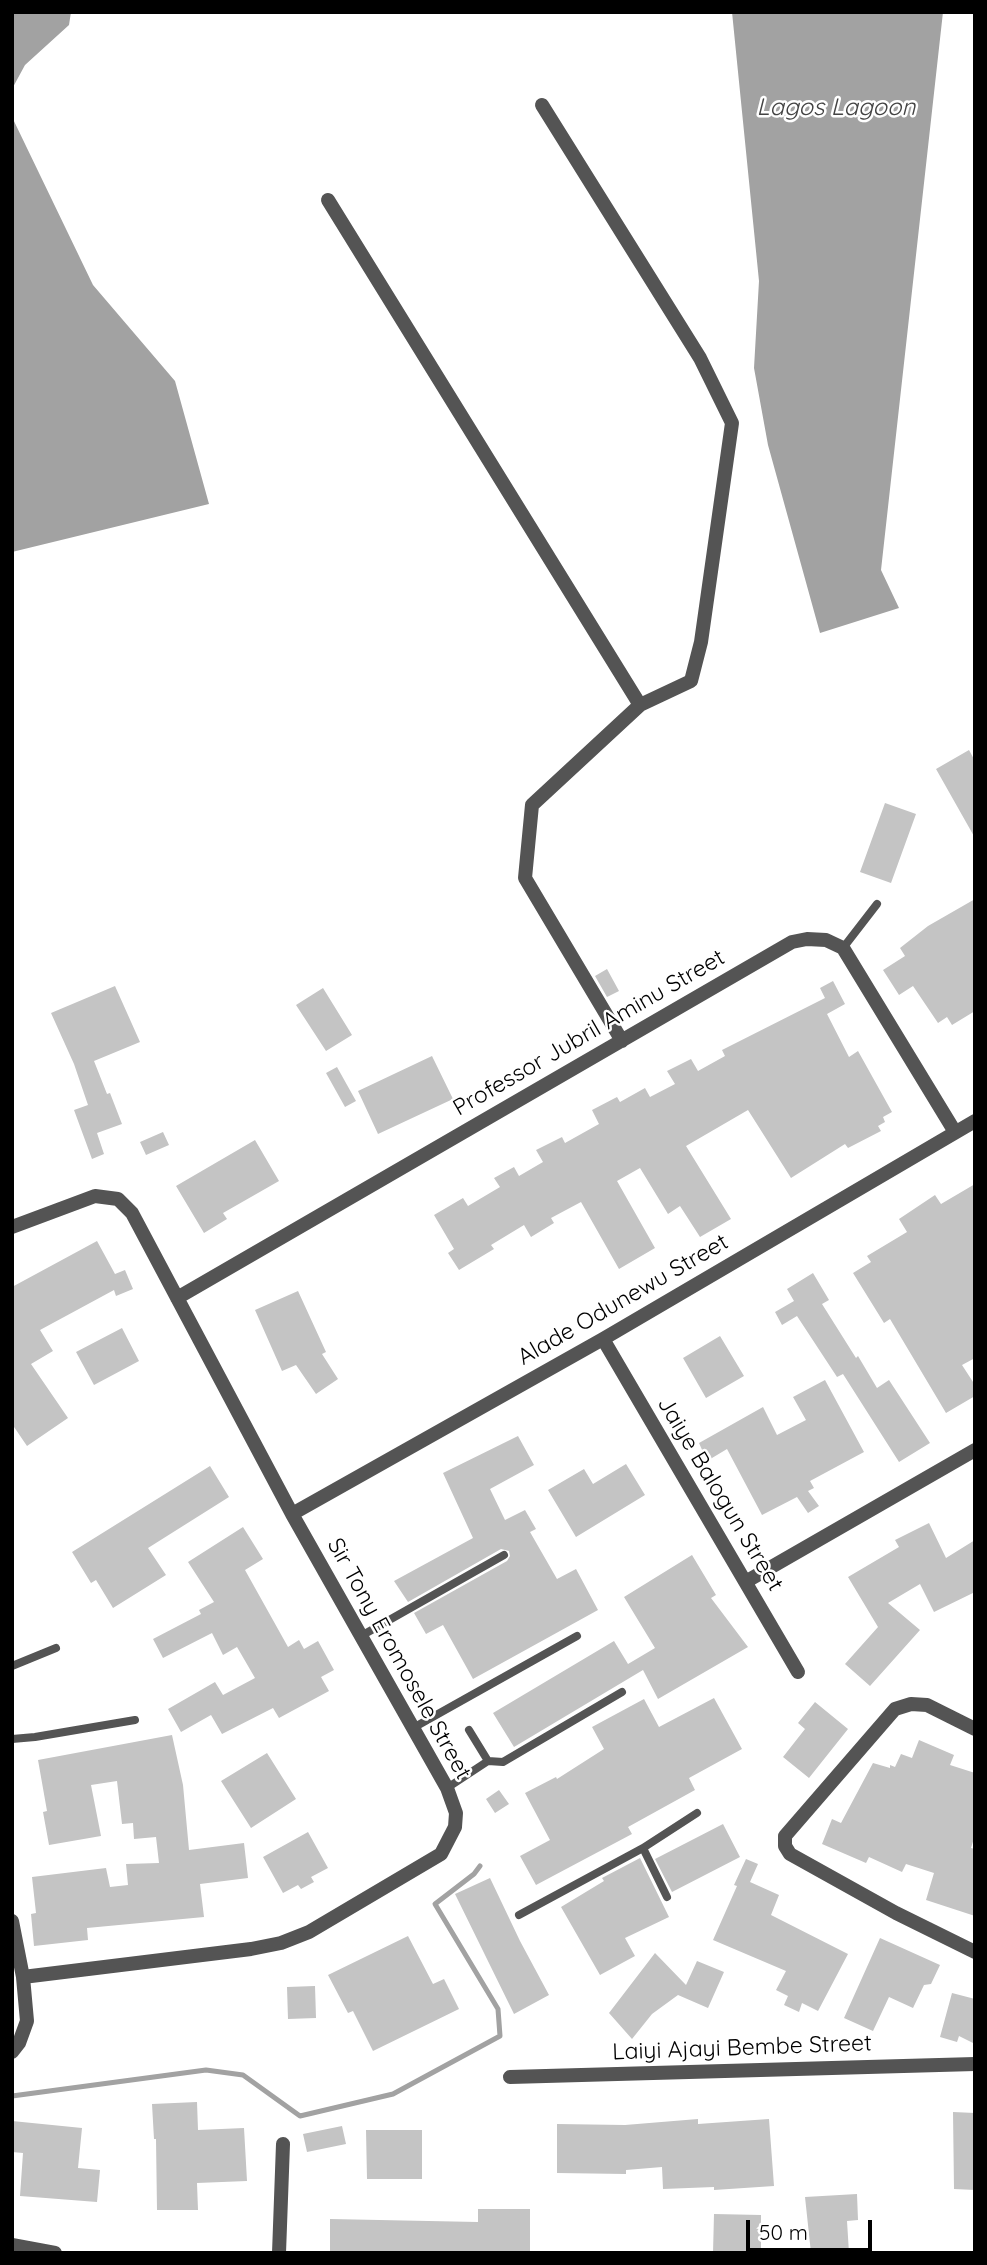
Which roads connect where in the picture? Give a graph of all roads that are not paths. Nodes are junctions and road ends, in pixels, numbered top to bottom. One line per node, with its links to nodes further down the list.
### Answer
1 (542, 105): 3 (street)
2 (328, 200): 3 (street)
3 (640, 705): 6 (street)
4 (877, 904): 5 (lane)
5 (843, 948): 6 (street, Professor Jubril Aminu Street); 8 (street)
6 (622, 1041): 10 (street, Professor Jubril Aminu Street)
7 (975, 1121): 8 (street, Alade Odunewu Street)
8 (956, 1132): 11 (street, Alade Odunewu Street)
9 (12, 1227): 10 (street, Sir Tony Eromosele Street)
10 (177, 1298): 13 (street, Sir Tony Eromosele Street)
11 (603, 1339): 13 (street, Alade Odunewu Street); 15 (street, Jaiye Balogun Street)
12 (975, 1450): 15 (street)
13 (292, 1514): 16 (street, Sir Tony Eromosele Street)
14 (504, 1555): 16 (lane)
15 (747, 1581): 20 (street, Jaiye Balogun Street)
16 (361, 1636): 23 (street, Sir Tony Eromosele Street)
17 (578, 1636): 23 (lane)
18 (56, 1648): 19 (lane)
19 (12, 1666)
20 (799, 1672)
21 (622, 1692): 27 (lane)
22 (135, 1720): 26 (lane)
23 (413, 1728): 28 (street, Sir Tony Eromosele Street)
24 (975, 1729): 34 (street)
25 (469, 1730): 27 (lane)
26 (12, 1739)
27 (488, 1761): 28 (lane)
28 (447, 1788): 35 (street, Sir Tony Eromosele Street)
29 (697, 1813): 30 (lane)
30 (642, 1848): 31 (lane); 32 (lane)
31 (667, 1897)
32 (519, 1915)
33 (12, 1921): 35 (street)
34 (975, 1952)
35 (23, 1977): 36 (street)
36 (12, 2052)
37 (975, 2064): 38 (street, Laiyi Ajayi Bembe Street)
38 (510, 2077)
39 (283, 2144): 42 (street)
40 (12, 2245): 41 (street)
41 (55, 2253)
42 (279, 2253)

